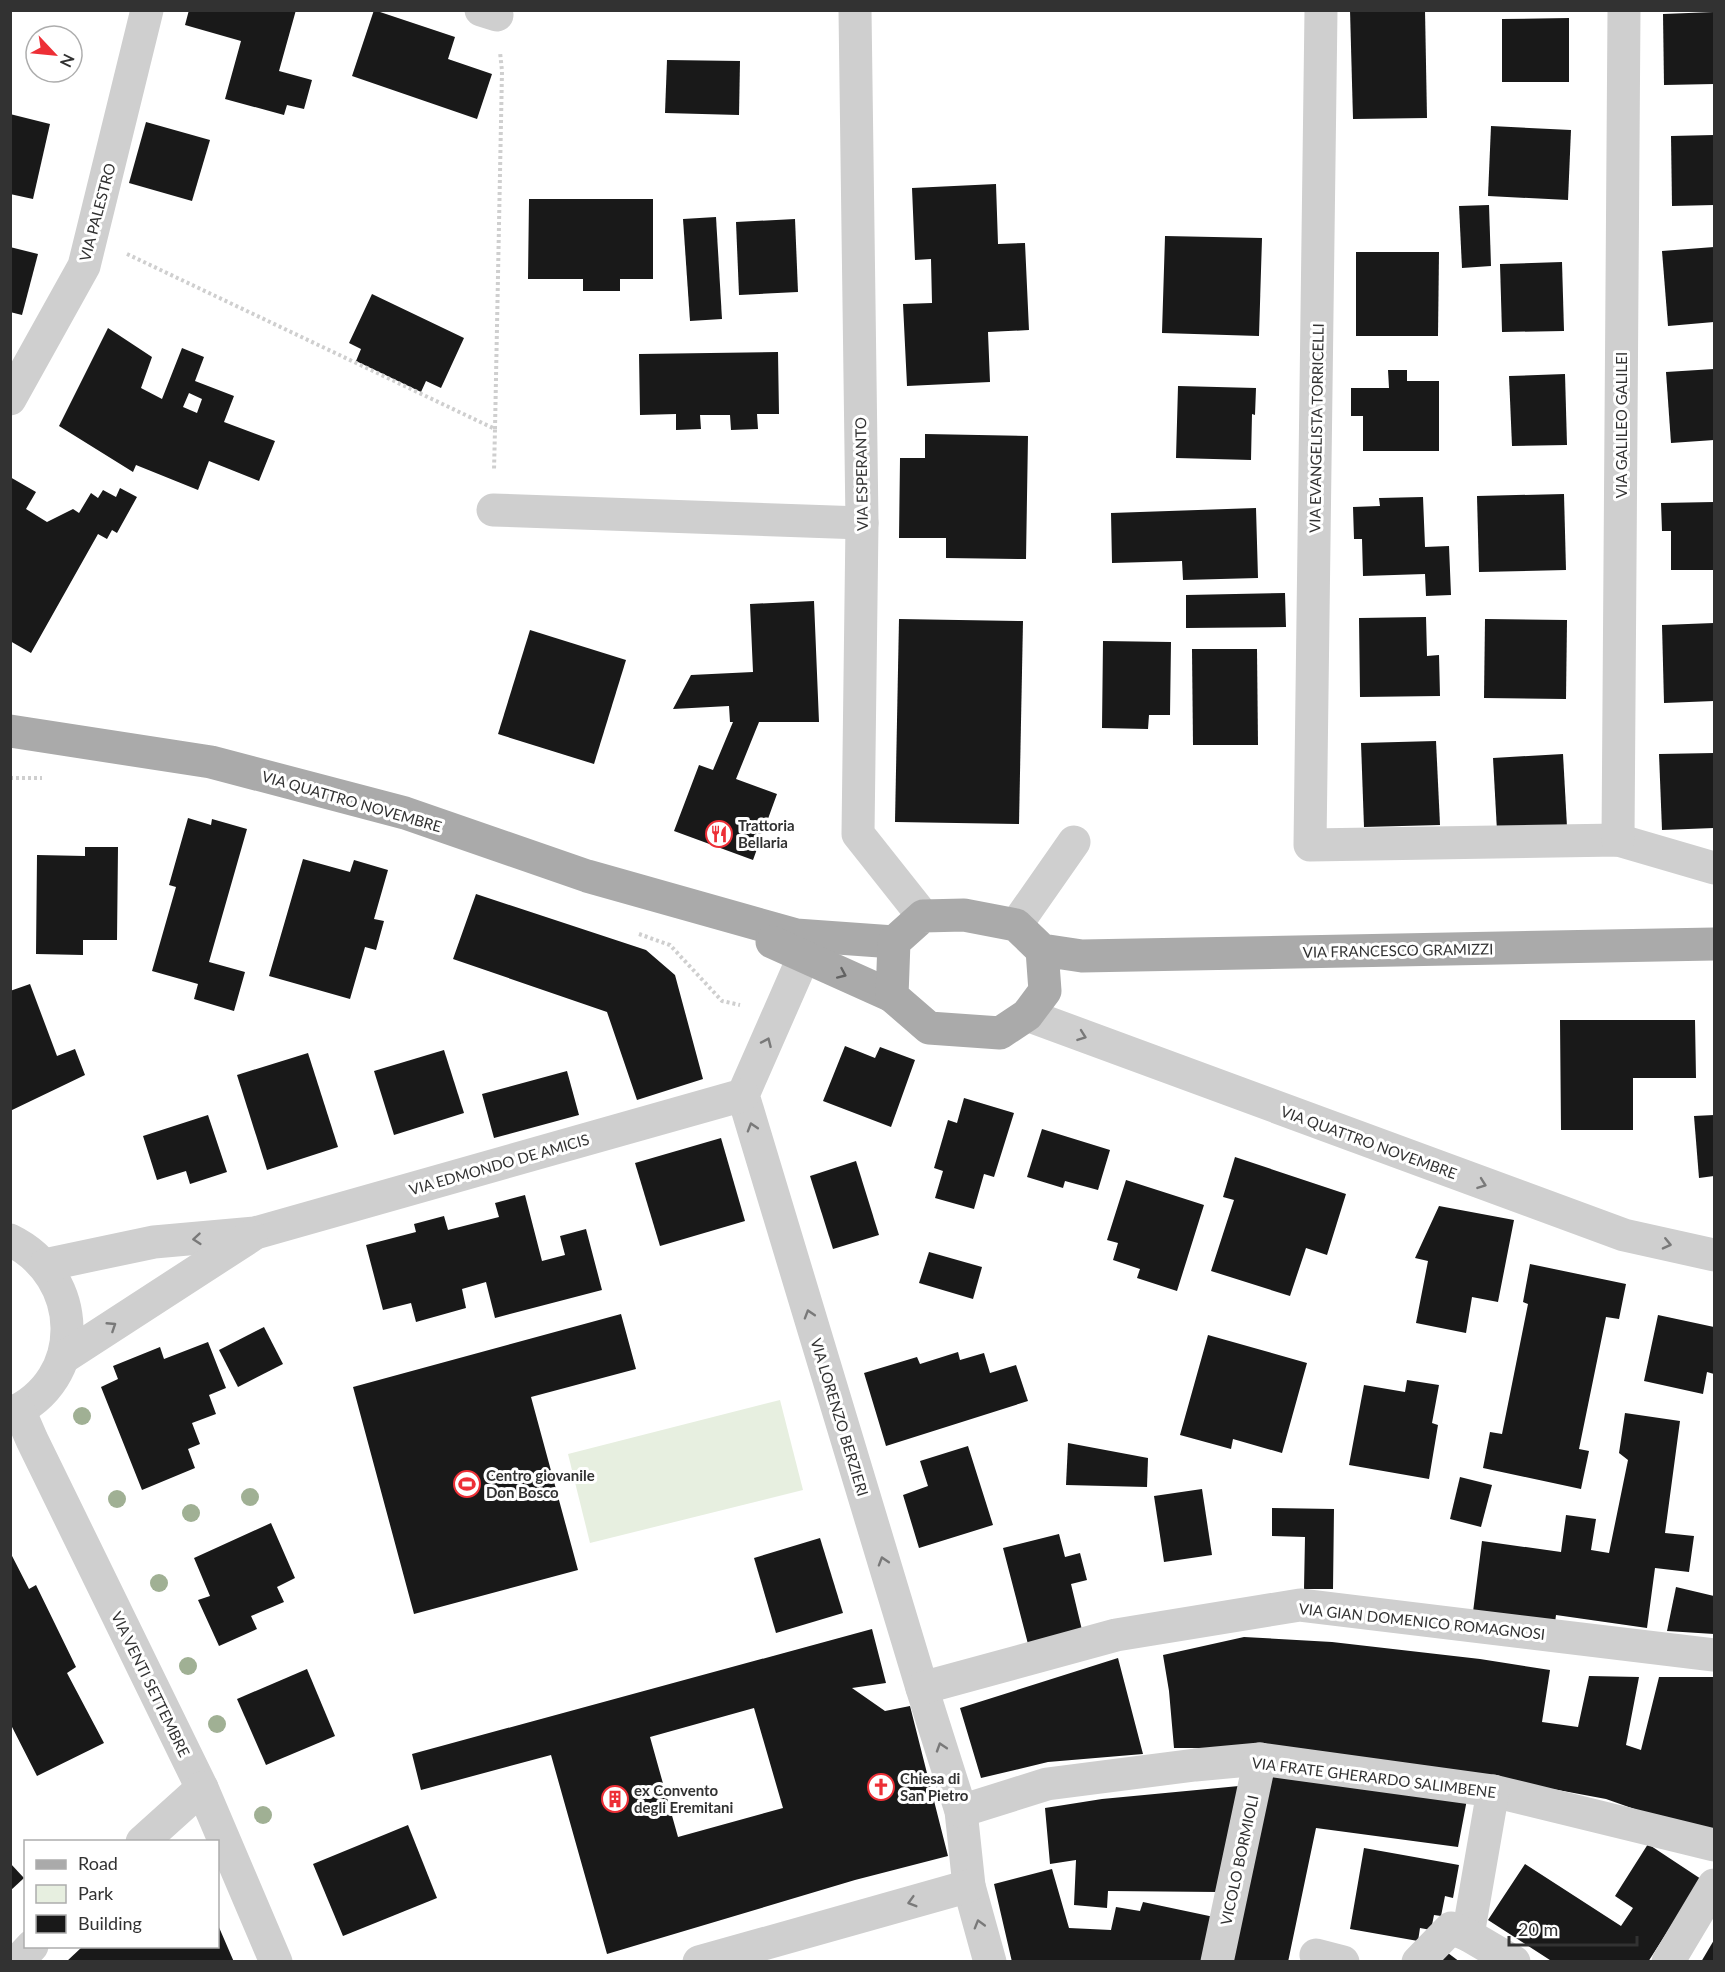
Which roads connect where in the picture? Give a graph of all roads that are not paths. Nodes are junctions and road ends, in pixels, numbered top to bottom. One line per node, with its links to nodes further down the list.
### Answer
1 (147, 10): 5 (street, VIA PALESTRO)
2 (855, 10): 7 (street, VIA ESPERANTO)
3 (1321, 10): 9 (street, VIA EVANGELISTA TORRICELLI)
4 (1624, 10): 9 (street, VIA GALILEO GALILEI)
5 (10, 399)
6 (493, 510): 7 (street)
7 (862, 523): 12 (street, VIA ESPERANTO)
8 (19, 735): 16 (main road, VIA QUATTRO NOVEMBRE)
9 (1618, 840): 11 (street)
10 (1074, 842): 13 (street)
11 (1714, 868)
12 (922, 916): 13 (main road); 14 (main road)
13 (1016, 925): 17 (main road)
14 (894, 942): 16 (main road, VIA QUATTRO NOVEMBRE); 19 (main road)
15 (1714, 944): 18 (main road, VIA FRANCESCO GRAMIZZI)
16 (817, 947): 19 (main road, VIA QUATTRO NOVEMBRE, one-way to 19); 21 (street, one-way to 16)
17 (1042, 950): 18 (main road); 20 (main road)
18 (1082, 956): 20 (main road, VIA QUATTRO NOVEMBRE)
19 (892, 996): 20 (main road, VIA QUATTRO NOVEMBRE)
20 (1036, 1003): 24 (street, VIA QUATTRO NOVEMBRE, one-way to 24)
21 (743, 1095): 22 (street, VIA EDMONDO DE AMICIS); 29 (street, VIA LORENZO BERZIERI, one-way to 21)
22 (255, 1233): 25 (street, VIA EDMONDO DE AMICIS, one-way to 25); 26 (street, VIA EDMONDO DE AMICIS, one-way to 22)
23 (10, 1240): 25 (street)
24 (1714, 1255)
25 (45, 1265): 26 (street)
26 (63, 1358): 27 (street)
27 (15, 1412): 31 (street, VIA VENTI SETTEMBRE)
28 (1714, 1655): 29 (street, VIA GIAN DOMENICO ROMAGNOSI)
29 (922, 1688): 33 (street, VIA LORENZO BERZIERI, one-way to 29)
30 (1260, 1759): 32 (street, VIA FRATE GHERARDO SALIMBENE); 33 (street, VIA FRATE GHERARDO SALIMBENE); 44 (street, VICOLO BORMIOLI)
31 (202, 1788): 34 (street); 41 (street, VIA VENTI SETTEMBRE)
32 (1493, 1791): 35 (street, VIA FRATE GHERARDO SALIMBENE); 38 (street)
33 (961, 1812): 37 (street, VIA LORENZO BERZIERI)
34 (144, 1840)
35 (1714, 1845)
36 (1714, 1885): 47 (street)
37 (969, 1886): 42 (street, one-way to 42); 43 (street, VIA LORENZO BERZIERI, one-way to 37)
38 (1468, 1935): 45 (street); 46 (street)
39 (31, 1948): 40 (street)
40 (17, 1962)
41 (276, 1962)
42 (699, 1962)
43 (990, 1962)
44 (1217, 1962)
45 (1418, 1962)
46 (1514, 1962)
47 (1668, 1962)

